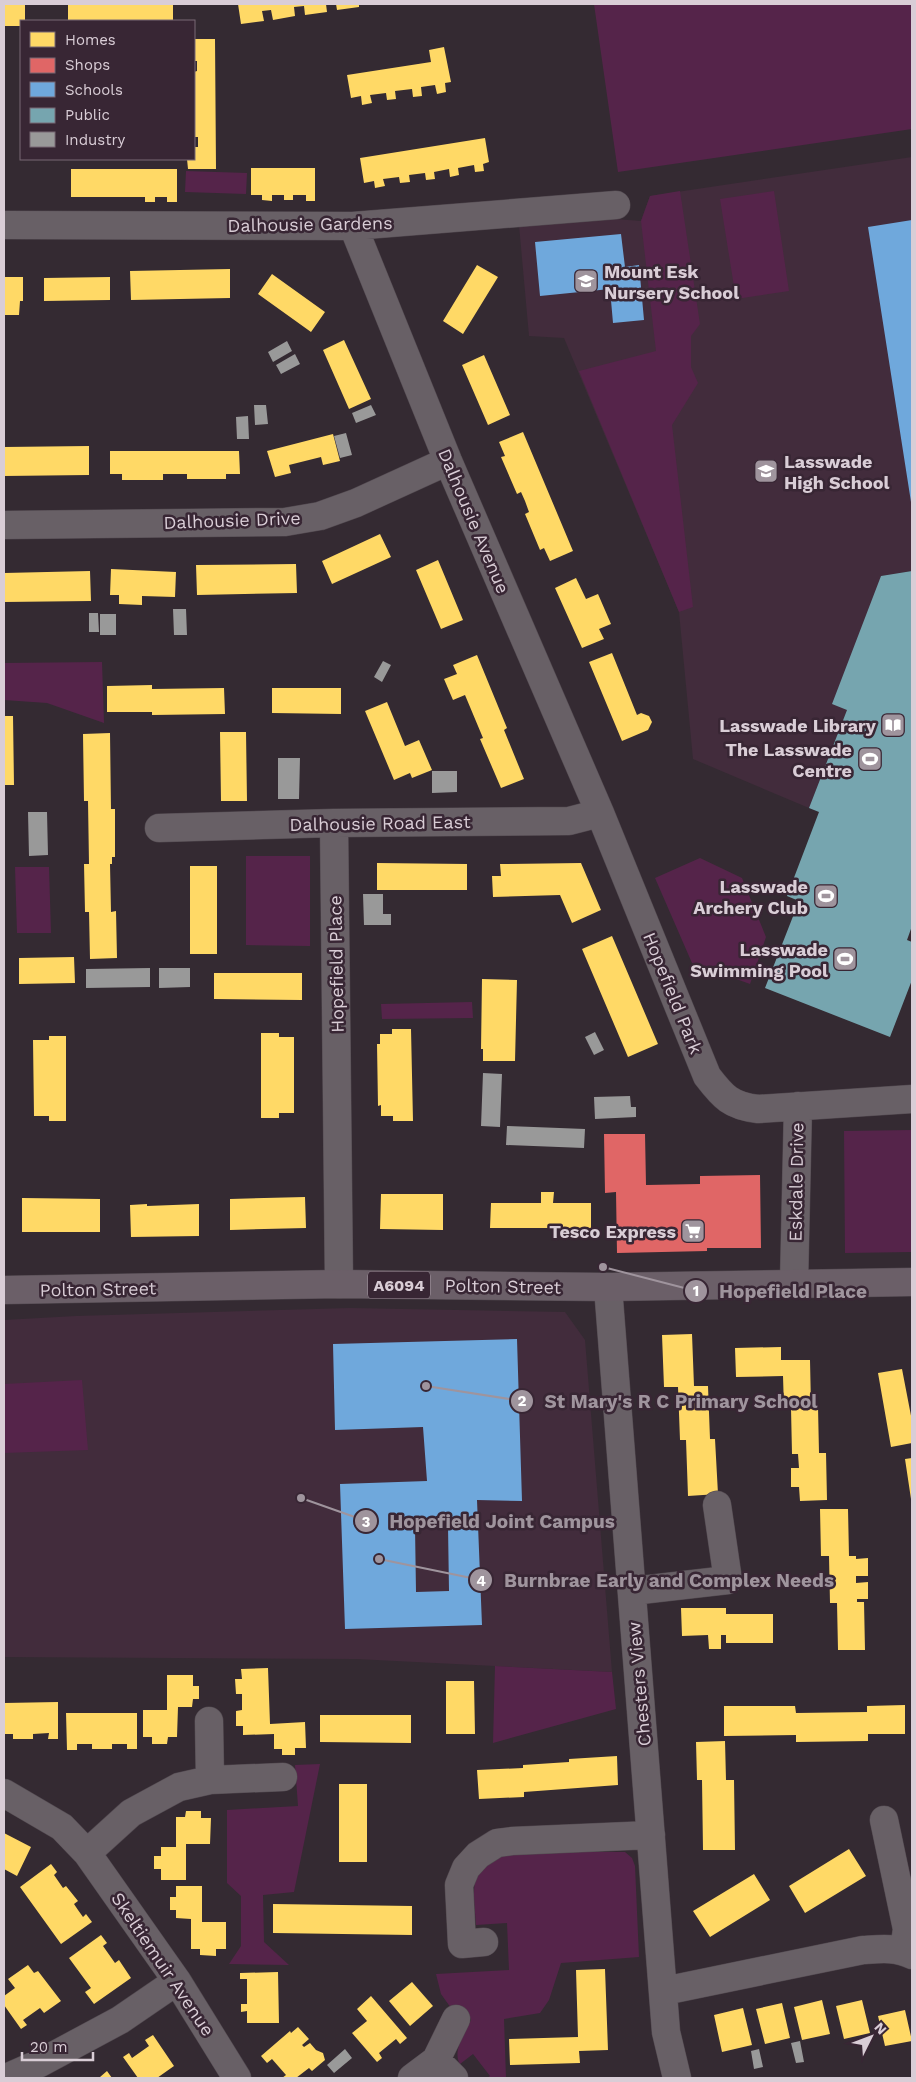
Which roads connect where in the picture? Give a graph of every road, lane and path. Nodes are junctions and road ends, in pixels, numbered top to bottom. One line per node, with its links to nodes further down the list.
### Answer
1 (616, 205): 3 (street, Dalhousie Gardens)
2 (4, 225): 3 (street, Dalhousie Gardens)
3 (353, 226): 4 (street, Dalhousie Avenue)
4 (448, 461): 5 (street, Dalhousie Drive); 6 (street, Dalhousie Avenue)
5 (4, 525)
6 (600, 813): 7 (street, Dalhousie Road East); 10 (street, Hopefield Park)
7 (334, 823): 8 (street, Dalhousie Road East); 13 (street, Hopefield Place)
8 (159, 828)
9 (912, 1099): 10 (street, Eskdale Drive)
10 (798, 1106): 12 (street, Eskdale Drive)
11 (912, 1282): 12 (main road, Polton Street / A6094)
12 (794, 1283): 14 (main road, Polton Street / A6094)
13 (339, 1284): 14 (main road, Polton Street / A6094); 15 (main road, Polton Street / A6094)
14 (608, 1287): 17 (street, Chesters View)
15 (4, 1290)
16 (717, 1505): 17 (street)
17 (632, 1591): 23 (street, Chesters View)
18 (209, 1722): 20 (street)
19 (283, 1776): 20 (street)
20 (210, 1780): 24 (street)
21 (4, 1793): 24 (street, Skeltiemuir Avenue)
22 (884, 1820): 26 (street)
23 (651, 1835): 25 (street); 28 (street, Chesters View)
24 (86, 1853): 27 (street, Skeltiemuir Avenue)
25 (484, 1942)
26 (908, 1953): 28 (street)
27 (176, 1981): 31 (street); 32 (street, Skeltiemuir Avenue)
28 (664, 1991): 34 (street, Chesters View)
29 (456, 2019): 30 (street)
30 (445, 2069): 33 (street)
31 (6, 2078)
32 (237, 2078)
33 (412, 2078)
34 (677, 2078)

